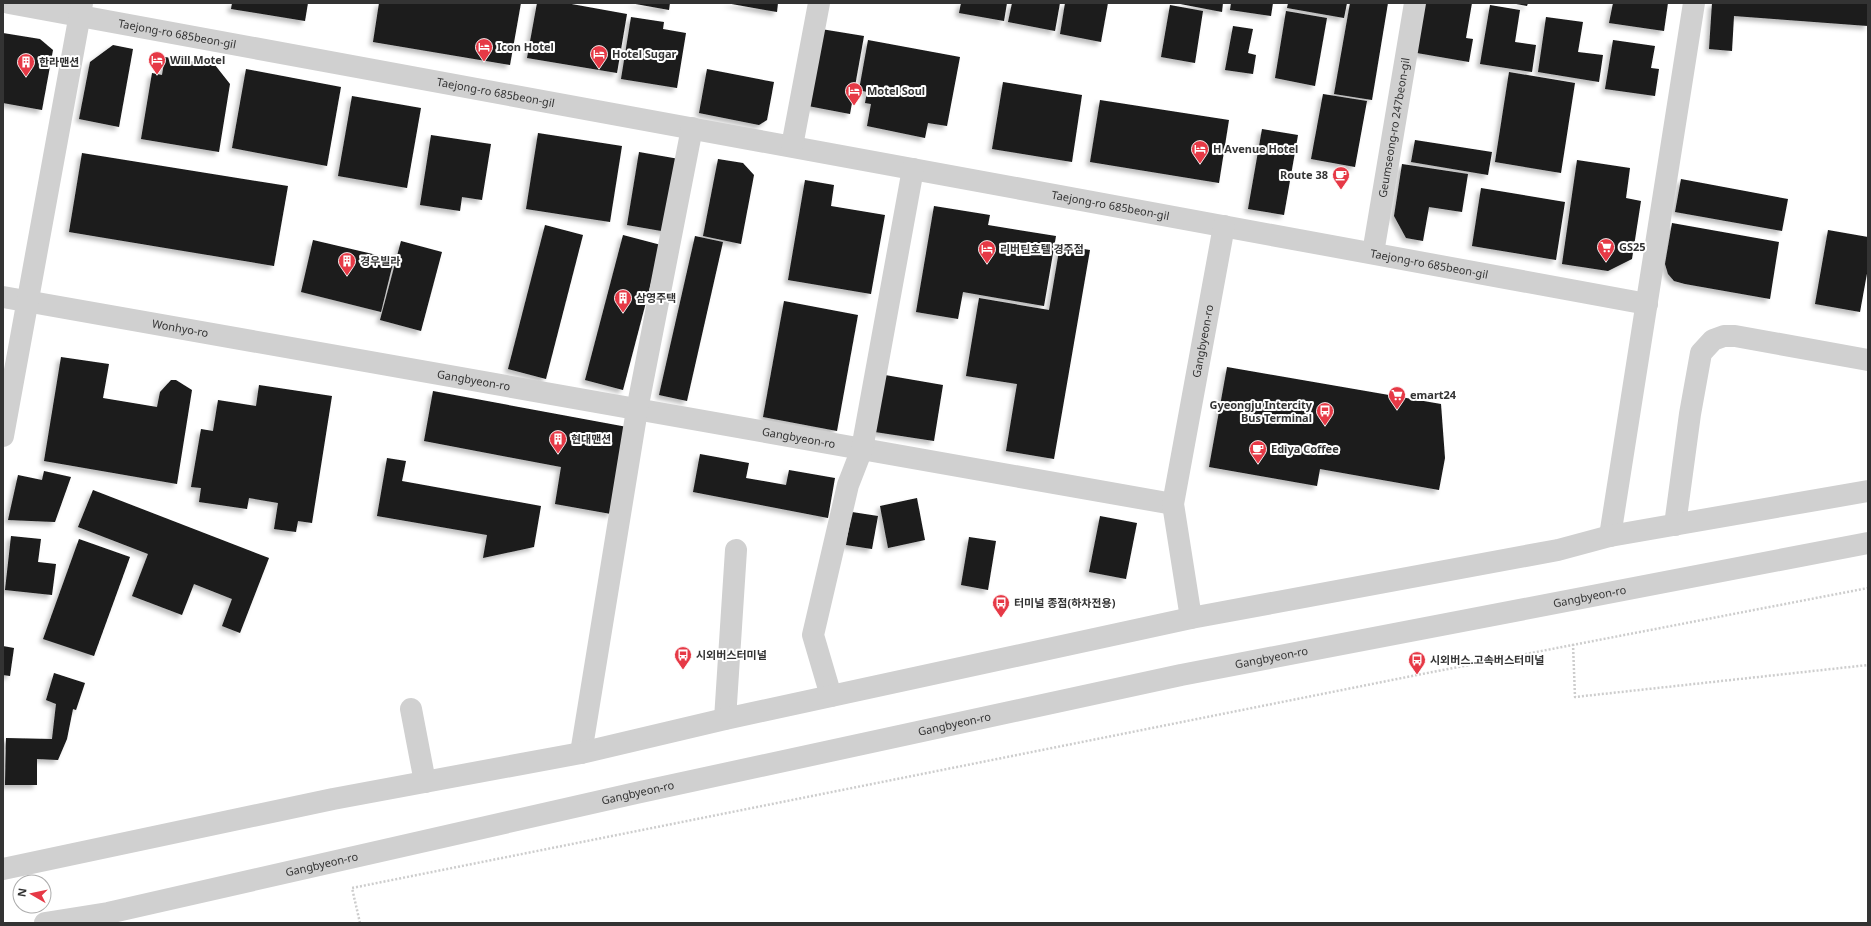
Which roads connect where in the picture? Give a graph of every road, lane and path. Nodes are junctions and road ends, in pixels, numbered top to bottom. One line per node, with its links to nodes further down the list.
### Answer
1 (9, 3): 5 (street, Taejong-ro 685beon-gil)
2 (819, 3): 7 (street)
3 (1415, 3): 10 (street, Geumseong-ro 247beon-gil)
4 (1694, 3): 13 (street)
5 (81, 9): 6 (street, Taejong-ro 685beon-gil); 12 (street)
6 (692, 128): 7 (street, Taejong-ro 685beon-gil); 16 (street)
7 (792, 146): 8 (street, Taejong-ro 685beon-gil)
8 (913, 169): 9 (street, Taejong-ro 685beon-gil); 18 (street)
9 (1224, 226): 10 (street, Taejong-ro 685beon-gil); 22 (street, Gangbyeon-ro)
10 (1373, 253): 13 (street, Taejong-ro 685beon-gil)
11 (3, 297): 12 (street, Wonhyo-ro)
12 (27, 302): 14 (street, Wonhyo-ro); 17 (street)
13 (1647, 304): 24 (street)
14 (334, 356): 16 (street, Gangbyeon-ro)
15 (1868, 360): 23 (street)
16 (637, 410): 18 (street, Gangbyeon-ro); 34 (street)
17 (3, 436)
18 (862, 449): 22 (street, Gangbyeon-ro); 31 (street)
19 (1868, 476): 21 (street)
20 (1868, 491): 21 (street)
21 (1839, 496): 23 (street)
22 (1173, 504): 28 (street, Gangbyeon-ro)
23 (1675, 525): 24 (street)
24 (1610, 536): 28 (street)
25 (1868, 543): 37 (street, Gangbyeon-ro)
26 (736, 550): 33 (street)
27 (1868, 588): 29 (path)
28 (1191, 618): 31 (street)
29 (1573, 644): 30 (path); 38 (path)
30 (1868, 665)
31 (831, 696): 33 (street)
32 (411, 709): 35 (street)
33 (725, 719): 34 (street)
34 (581, 754): 35 (street)
35 (425, 782): 36 (street)
36 (3, 869)
37 (45, 923)
38 (360, 923)

